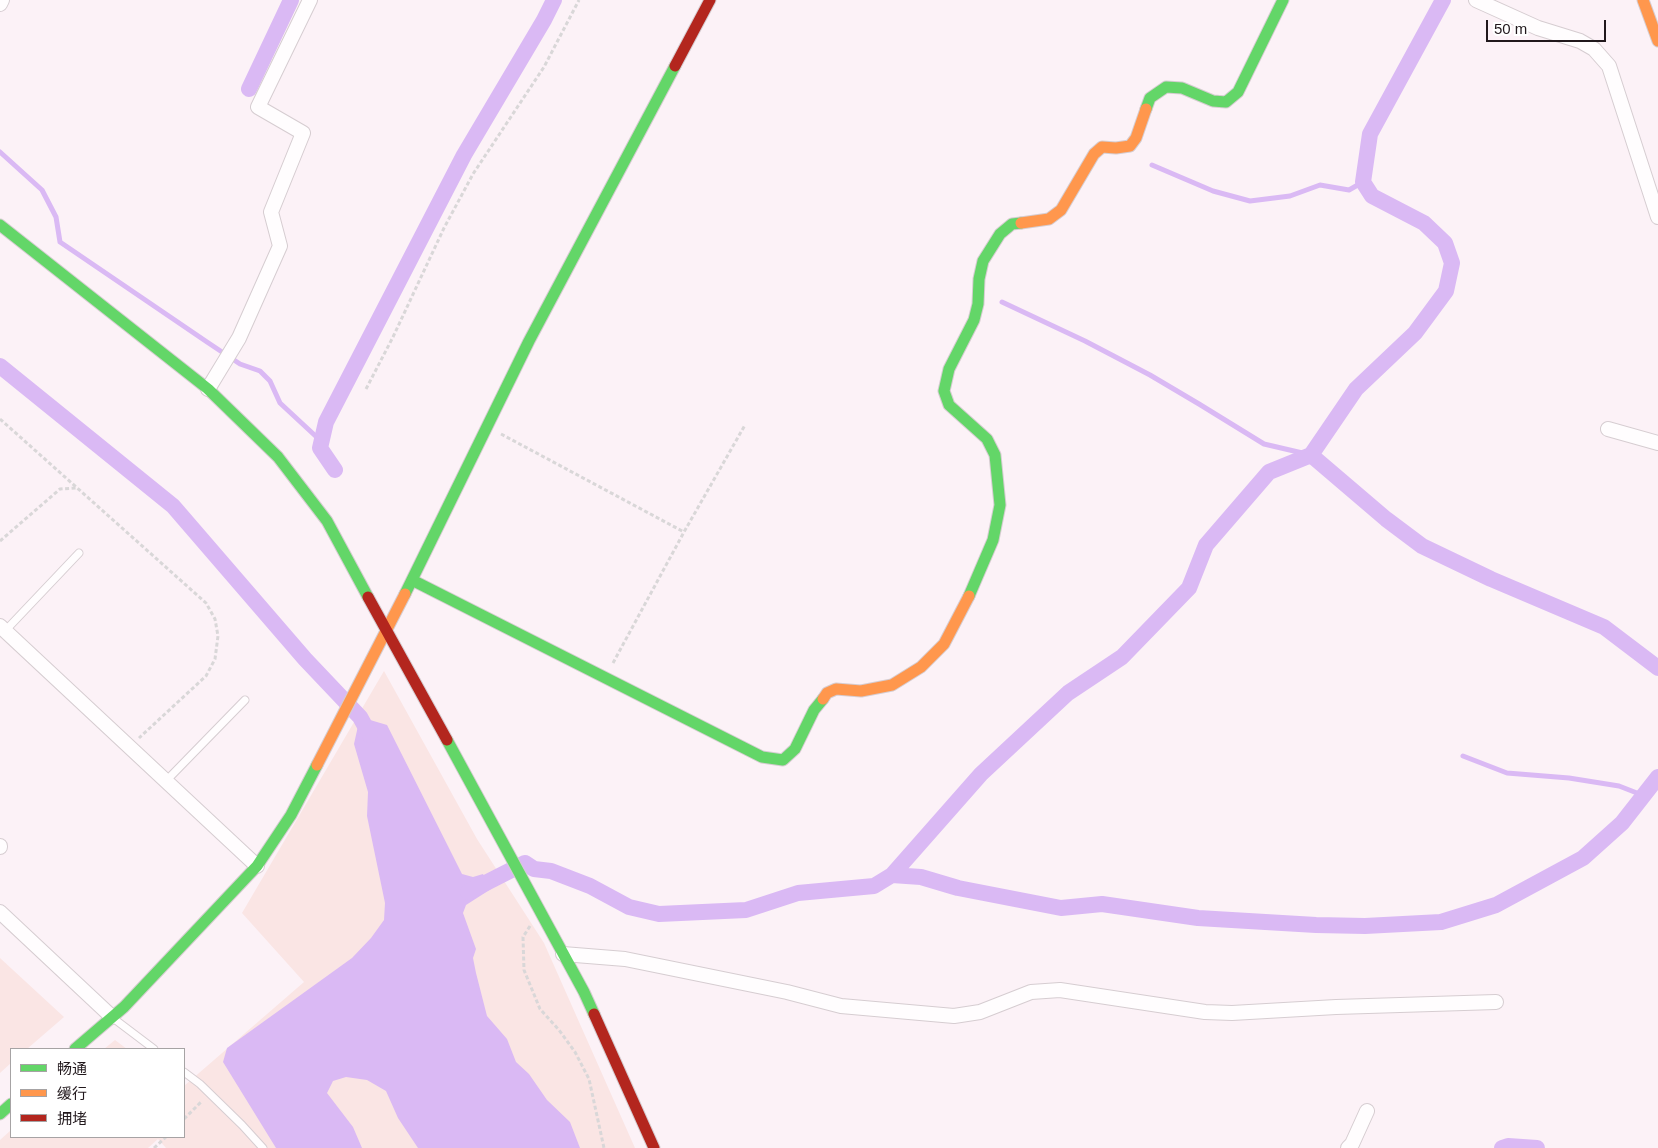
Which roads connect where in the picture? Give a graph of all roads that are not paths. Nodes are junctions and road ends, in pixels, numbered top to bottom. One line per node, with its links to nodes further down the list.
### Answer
1 (2, 0): 7 (street)
2 (310, 0): 11 (street)
3 (710, 0): 15 (main road)
4 (1283, 0): 15 (main road)
5 (1476, 0): 9 (street)
6 (1643, 0): 8 (main road)
7 (0, 4)
8 (1658, 41)
9 (1658, 218)
10 (0, 225): 11 (main road)
11 (208, 389): 17 (main road)
12 (1608, 428): 13 (street)
13 (1658, 443)
14 (79, 553): 16 (lane)
15 (412, 580): 17 (main road)
16 (3, 628): 19 (street)
17 (386, 631): 20 (main road); 22 (main road)
18 (244, 700): 19 (lane)
19 (166, 782): 20 (street)
20 (257, 866): 24 (main road)
21 (0, 912): 24 (street)
22 (563, 954): 23 (street); 32 (main road)
23 (1496, 1002)
24 (112, 1017): 25 (main road); 26 (lane)
25 (76, 1048)
26 (153, 1048)
27 (185, 1073): 31 (lane)
28 (10, 1105): 30 (main road)
29 (1367, 1111): 33 (street)
30 (0, 1114)
31 (263, 1148)
32 (654, 1148)
33 (1348, 1148)

